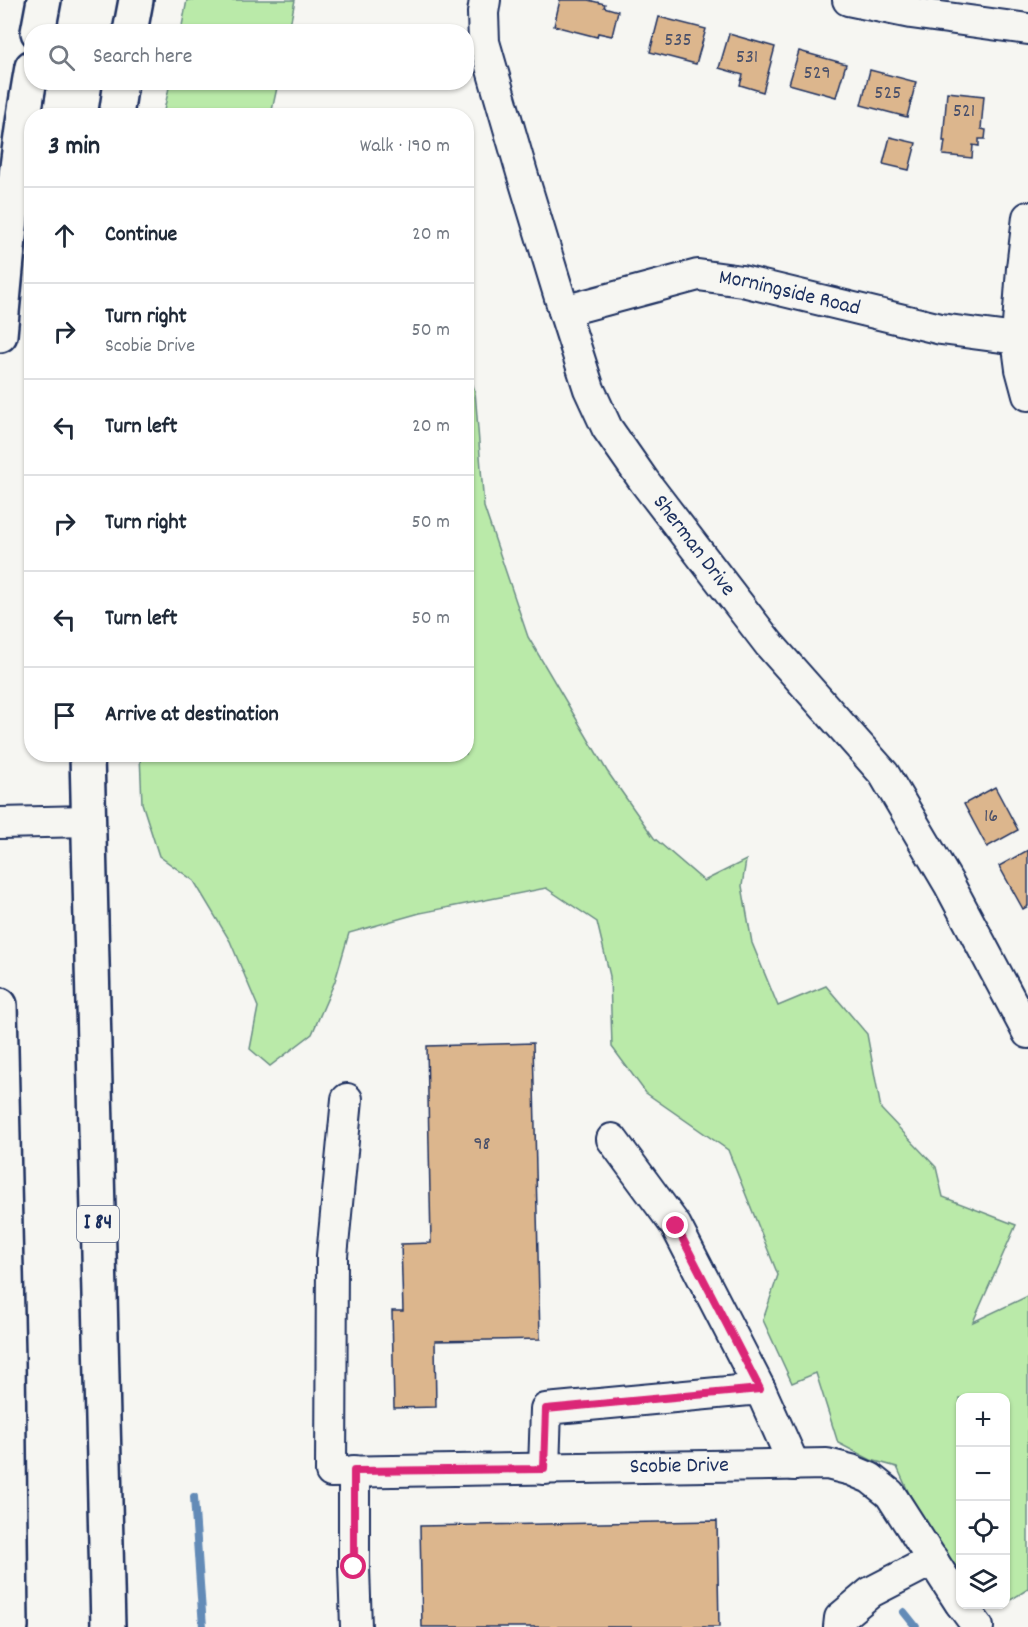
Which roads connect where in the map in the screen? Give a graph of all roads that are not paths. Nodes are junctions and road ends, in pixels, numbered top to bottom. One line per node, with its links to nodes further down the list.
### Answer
1 (44, 0): 6 (highway)
2 (136, 0): 7 (highway)
3 (485, 0): 14 (street, Sherman Drive)
4 (848, 0): 5 (street)
5 (1025, 21)
6 (40, 24)
7 (132, 24)
8 (28, 90): 10 (highway)
9 (120, 90): 11 (highway)
10 (25, 108)
11 (117, 108)
12 (24, 112): 15 (highway)
13 (1028, 217): 16 (street)
14 (564, 311): 16 (street, Morningside Road); 22 (street, Sherman Drive)
15 (0, 335)
16 (1017, 339): 17 (street)
17 (1028, 395)
18 (87, 762): 19 (highway, I 84)
19 (88, 821): 20 (street); 33 (highway, I 84)
20 (0, 823)
21 (0, 1005): 32 (highway)
22 (1028, 1033)
23 (347, 1099): 28 (street)
24 (612, 1139): 25 (street)
25 (760, 1389): 26 (street); 27 (street)
26 (794, 1465): 27 (street, Scobie Drive); 29 (street, Scobie Drive)
27 (544, 1469): 28 (street, Scobie Drive)
28 (342, 1472): 34 (street)
29 (933, 1560): 30 (street, Scobie Drive); 35 (street)
30 (956, 1596)
31 (965, 1609): 36 (street, Scobie Drive)
32 (11, 1627)
33 (108, 1627)
34 (356, 1627)
35 (838, 1627)
36 (978, 1627)

